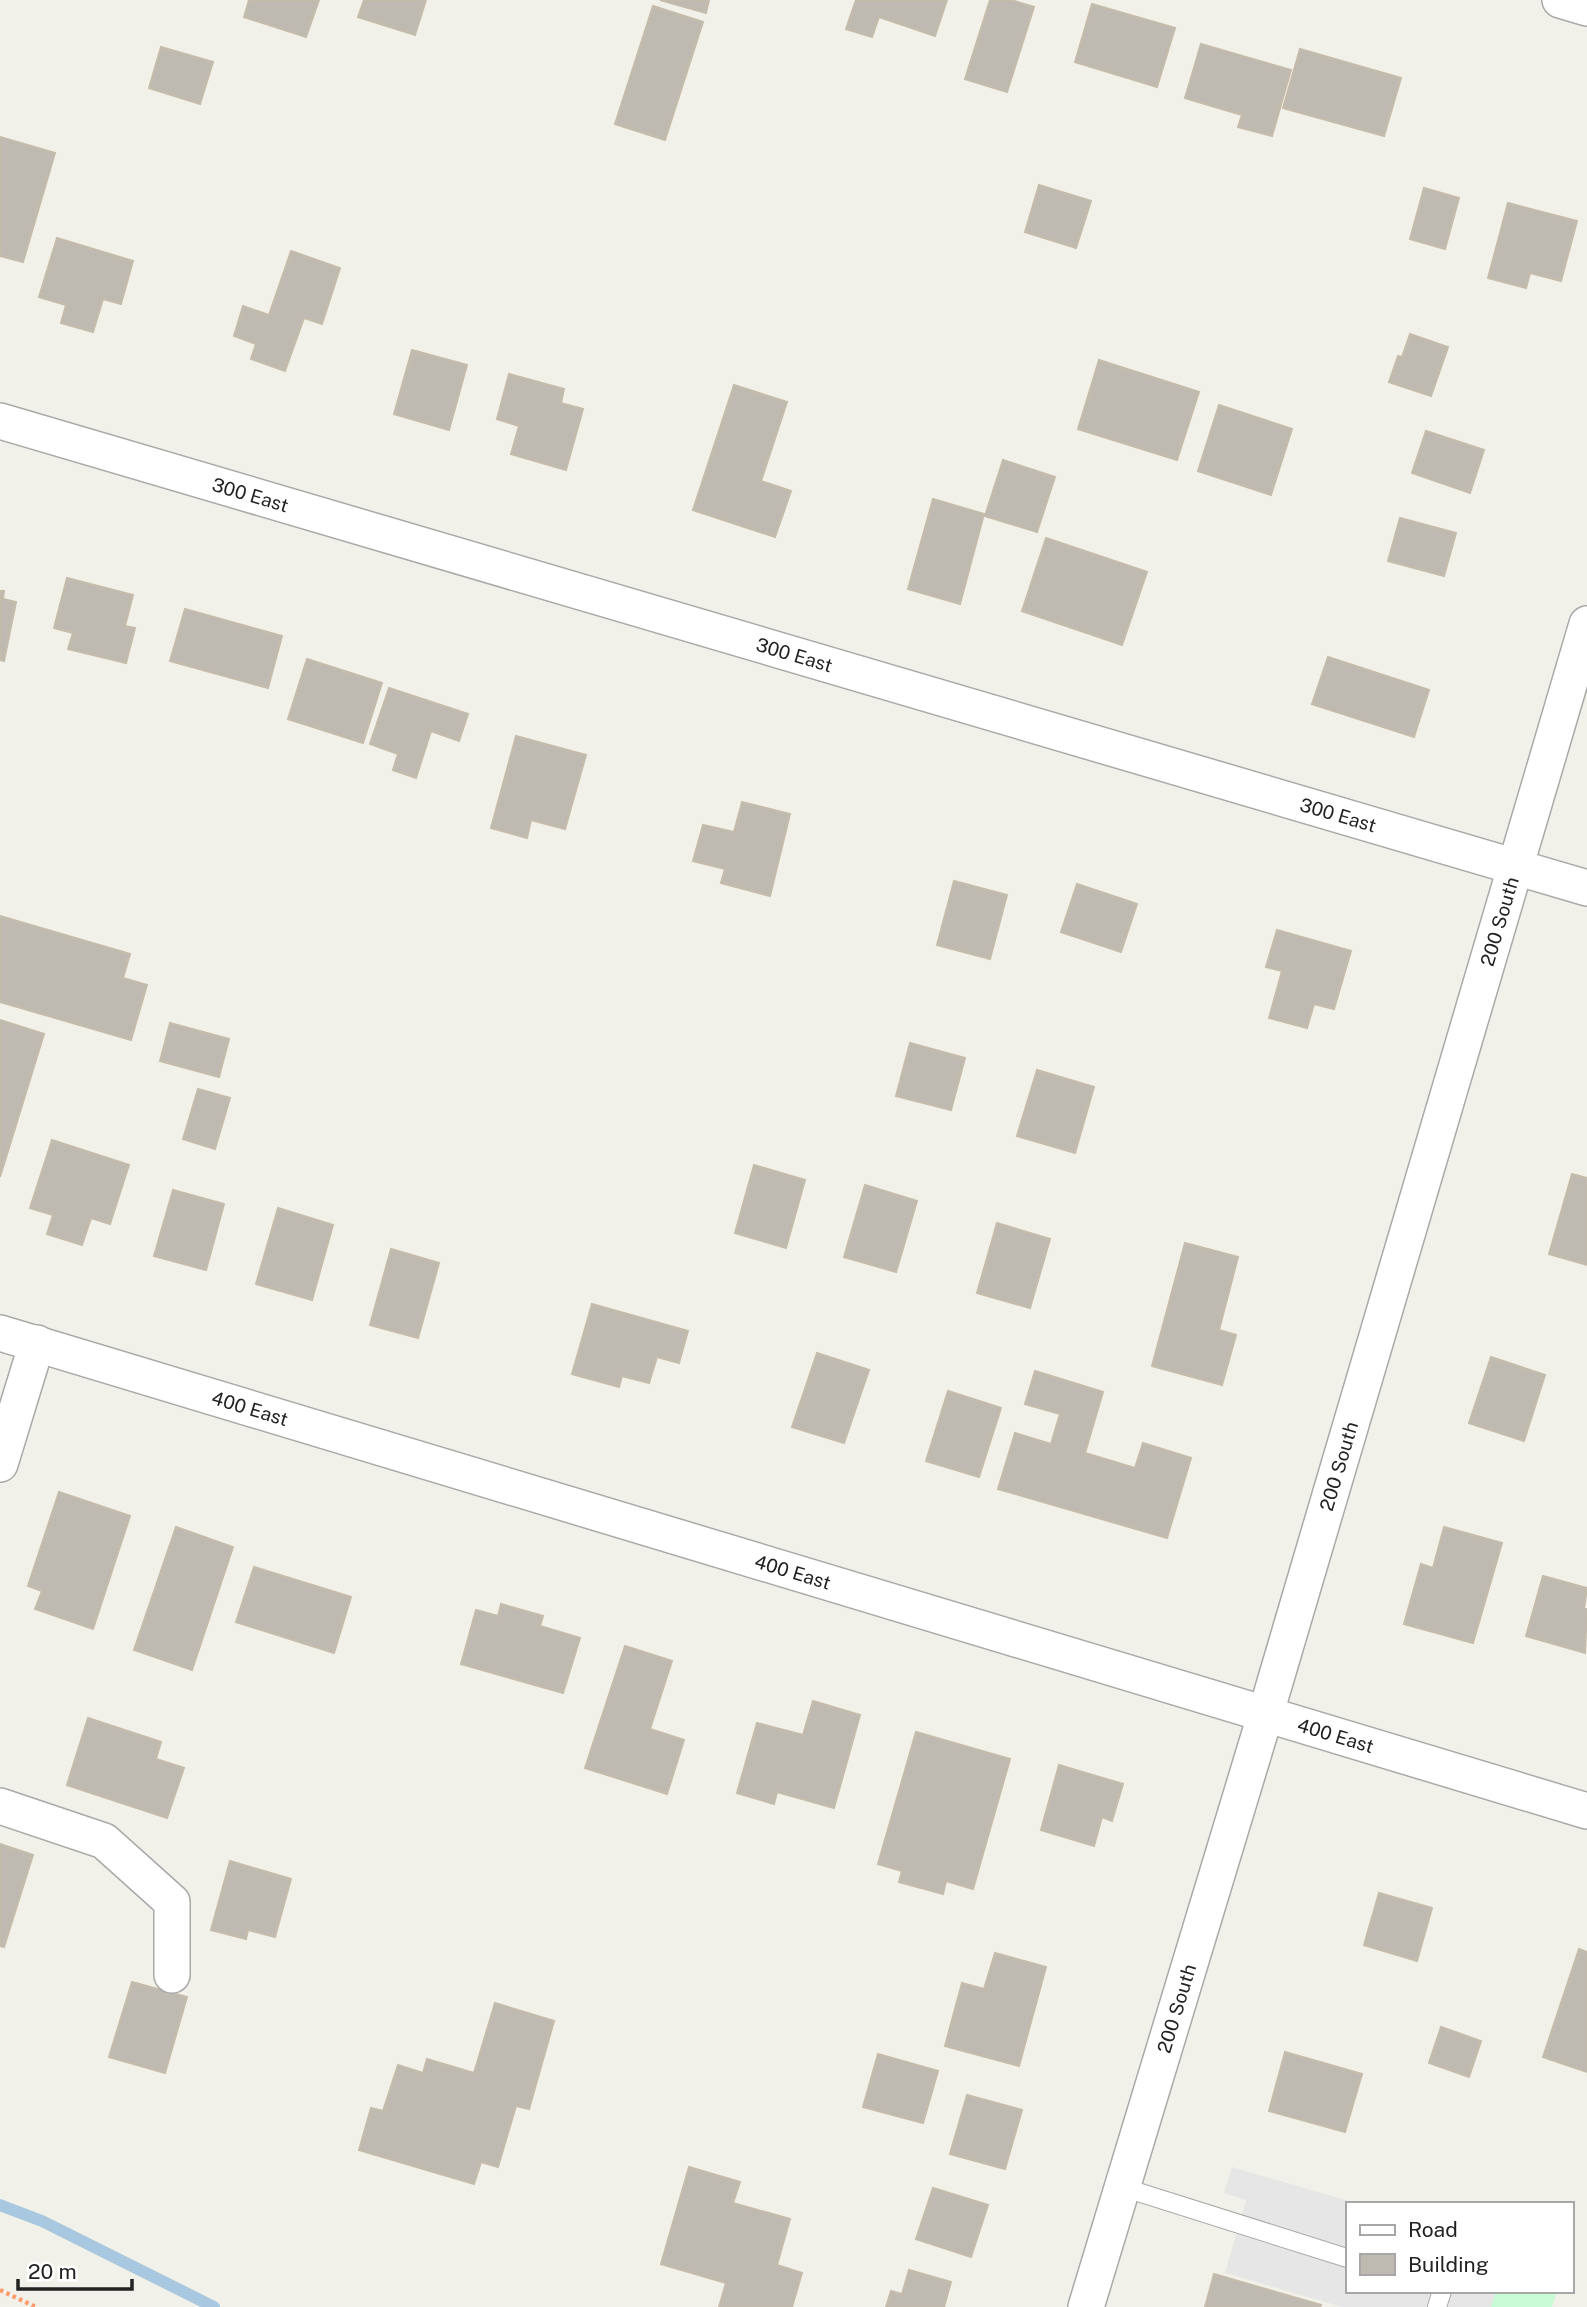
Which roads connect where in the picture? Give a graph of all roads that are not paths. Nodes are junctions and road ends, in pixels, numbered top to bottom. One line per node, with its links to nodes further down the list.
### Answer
1 (1560, 0): 2 (street)
2 (1587, 8)
3 (0, 421): 5 (street, 300 East)
4 (1587, 624): 5 (street, 200 South)
5 (1515, 867): 6 (street, 300 East); 10 (street, 200 South)
6 (1587, 888)
7 (0, 1333): 8 (street, 400 East)
8 (37, 1343): 9 (street); 10 (street, 400 East)
9 (0, 1464)
10 (1265, 1716): 12 (street, 400 East); 14 (street, 200 South)
11 (0, 1806): 13 (street)
12 (1587, 1811)
13 (172, 1976)
14 (1122, 2187): 15 (lane); 16 (street, 200 South)
15 (1346, 2258)
16 (1086, 2307)

